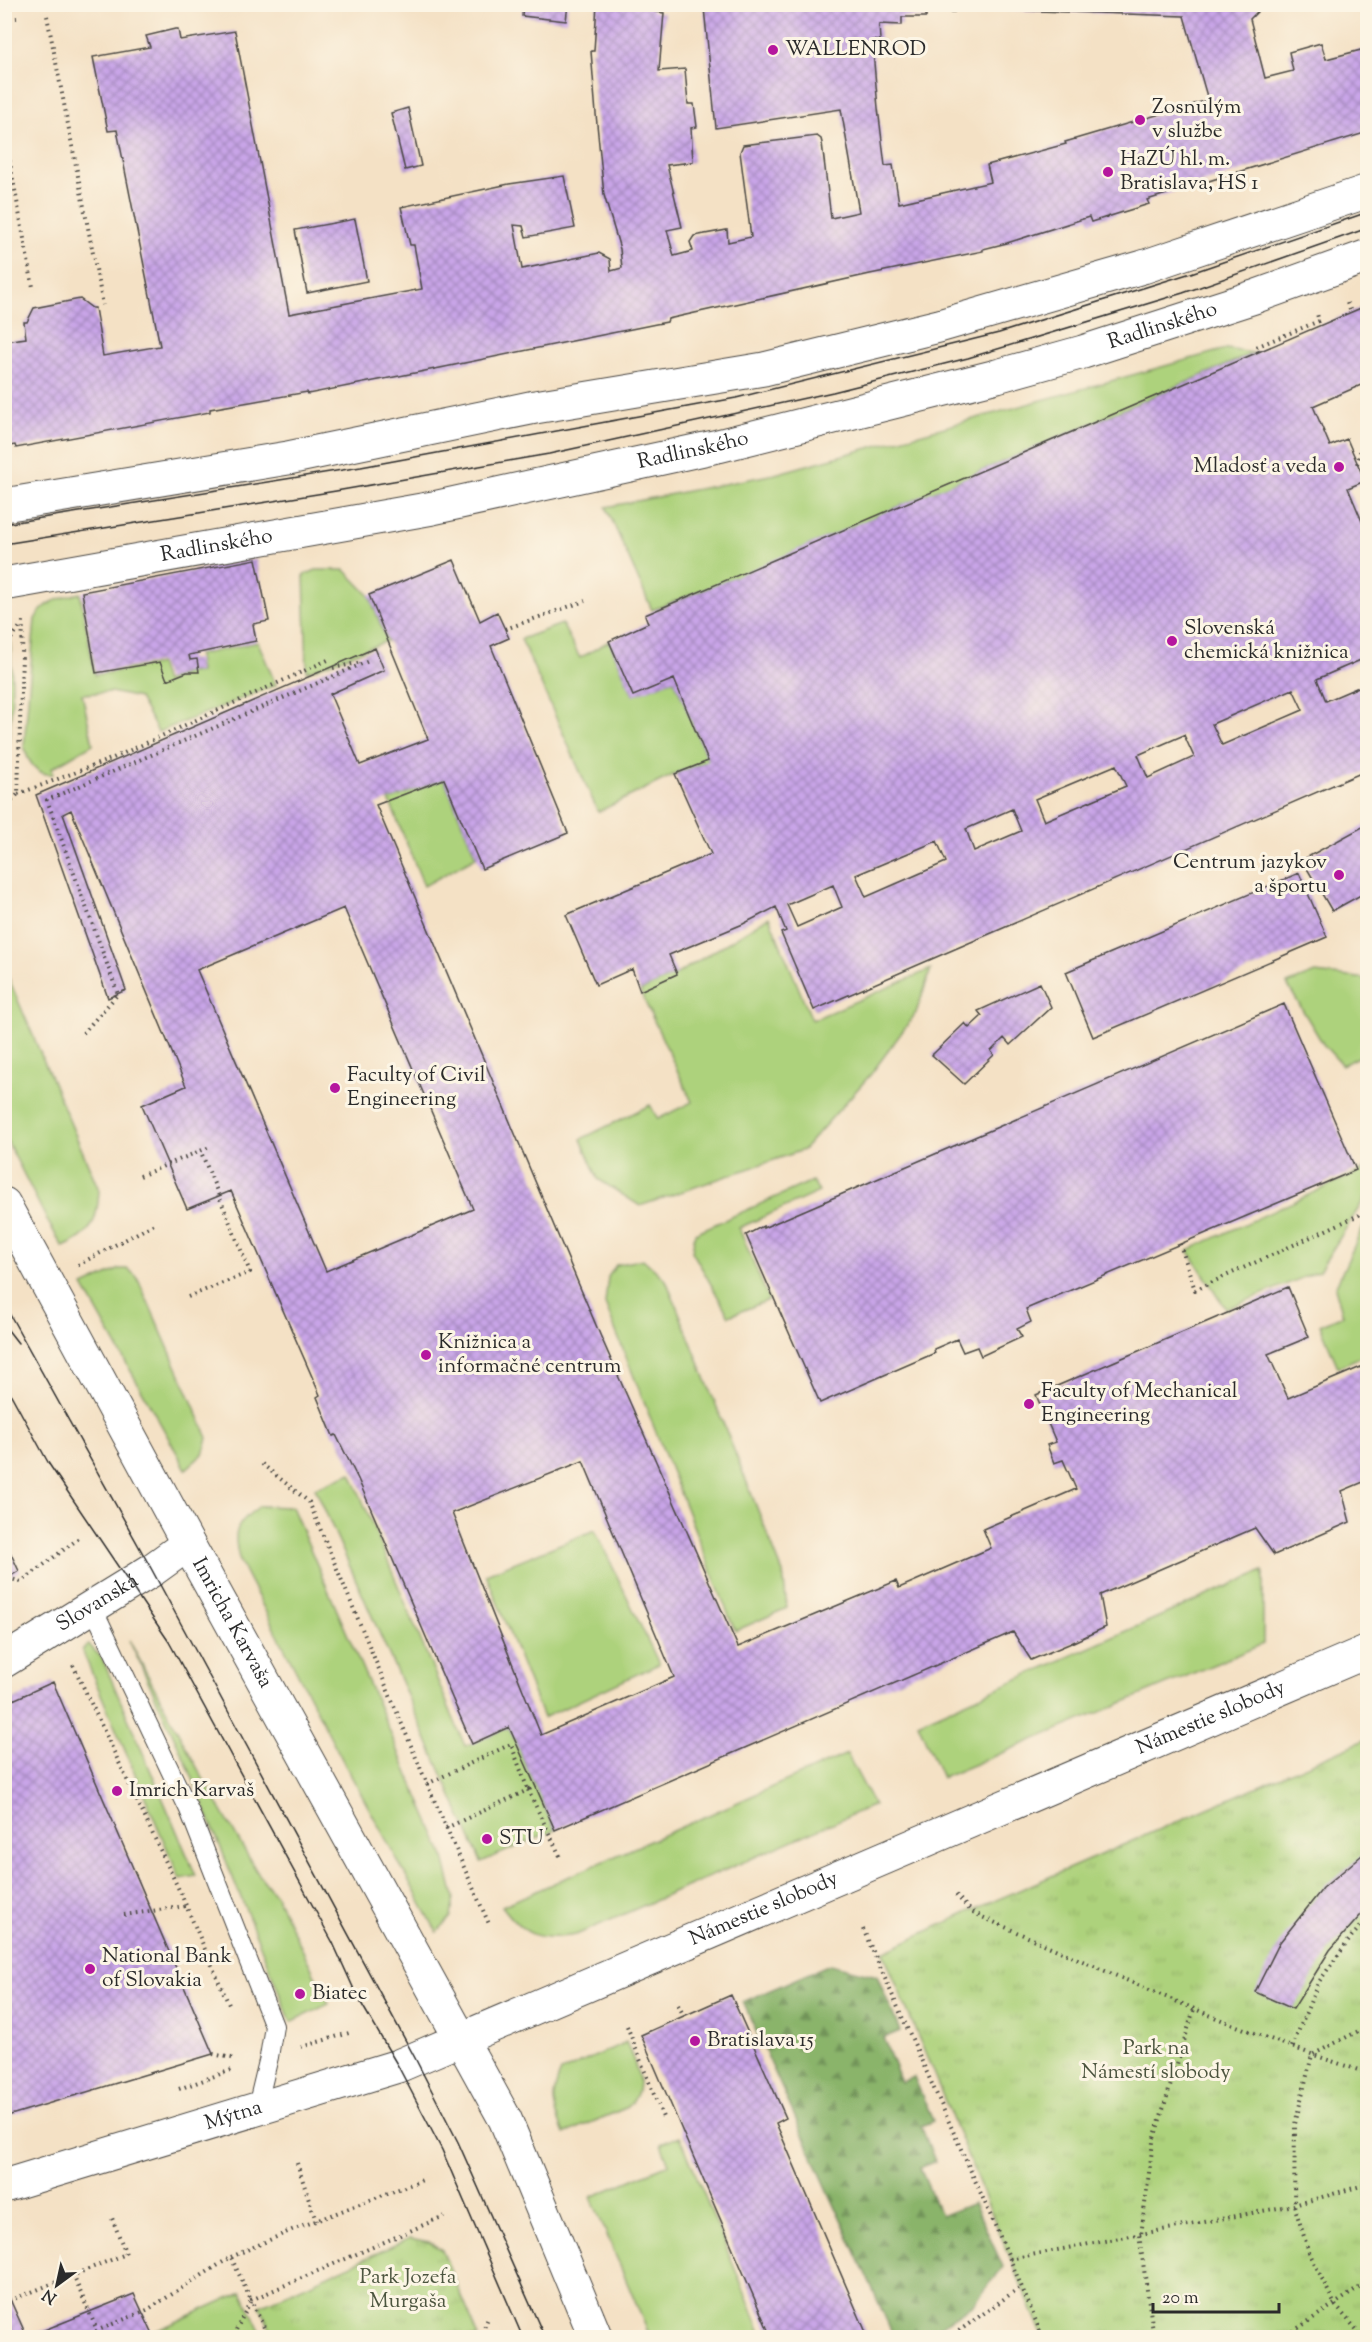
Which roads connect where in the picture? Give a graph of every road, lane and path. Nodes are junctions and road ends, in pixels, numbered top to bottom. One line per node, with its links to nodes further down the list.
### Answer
1 (47, 16): 8 (path)
2 (17, 18): 3 (path)
3 (4, 19)
4 (4, 131): 7 (path)
5 (1368, 191): 13 (street)
6 (1368, 256): 14 (street, Radlinského)
7 (33, 287)
8 (103, 305)
9 (1314, 305): 10 (path)
10 (1258, 352)
11 (1368, 422): 12 (path)
12 (1357, 464)
13 (4, 505)
14 (4, 584)
15 (585, 601): 17 (path)
16 (23, 623): 18 (path)
17 (505, 629)
18 (4, 648)
19 (328, 660): 21 (path)
20 (333, 668): 22 (path)
21 (18, 794)
22 (82, 1033)
23 (212, 1146): 24 (path)
24 (201, 1152): 25 (path); 31 (path)
25 (140, 1176)
26 (4, 1204): 30 (street, Imricha Karvaša)
27 (1368, 1204): 29 (path)
28 (156, 1223): 30 (path)
29 (1180, 1244)
30 (46, 1283): 34 (street, Imricha Karvaša)
31 (188, 1298)
32 (262, 1464): 39 (path)
33 (78, 1539): 35 (path)
34 (188, 1544): 36 (street, Slovanská); 57 (street, Imricha Karvaša)
35 (4, 1572)
36 (92, 1606): 38 (street, Slovanská); 45 (path); 61 (lane)
37 (1368, 1651): 57 (street, Námestie slobody)
38 (4, 1660)
39 (427, 1784): 41 (path); 42 (path)
40 (535, 1786): 41 (path)
41 (528, 1790): 42 (path); 43 (path)
42 (446, 1828): 48 (path)
43 (561, 1858)
44 (956, 1895): 51 (path)
45 (186, 1906): 46 (path); 52 (path)
46 (124, 1916)
47 (1368, 1919): 58 (path)
48 (490, 1926)
49 (863, 1929): 76 (path)
50 (678, 2005): 53 (path)
51 (1194, 2009): 58 (path); 74 (path)
52 (231, 2010)
53 (684, 2016)
54 (627, 2026): 65 (path)
55 (1368, 2026): 60 (path)
56 (349, 2032): 61 (path)
57 (461, 2039): 64 (street, Mýtna); 89 (street)
58 (1292, 2047): 60 (path)
59 (213, 2054): 61 (path)
60 (1312, 2055): 62 (path); 70 (path)
61 (262, 2060): 63 (path); 64 (lane)
62 (1368, 2073)
63 (170, 2093)
64 (257, 2107): 69 (street, Mýtna)
65 (664, 2120)
66 (297, 2163): 73 (path)
67 (425, 2179): 73 (path)
68 (1368, 2184): 70 (path)
69 (4, 2186)
70 (1294, 2205): 74 (path); 82 (path)
71 (444, 2216): 80 (path)
72 (112, 2218): 77 (path)
73 (316, 2221): 75 (path)
74 (1139, 2235): 76 (path); 92 (path)
75 (231, 2256): 80 (path); 84 (path)
76 (1010, 2259): 79 (path)
77 (72, 2275): 81 (path); 84 (path)
78 (1368, 2282): 82 (path)
79 (1022, 2286): 90 (path); 91 (path)
80 (250, 2300): 86 (path); 87 (path)
81 (4, 2303)
82 (1335, 2305): 93 (path); 94 (path)
83 (488, 2318): 88 (path)
84 (97, 2330): 85 (path)
85 (79, 2337)
86 (232, 2337)
87 (269, 2337)
88 (480, 2337)
89 (596, 2337)
90 (949, 2337)
91 (1042, 2337)
92 (1154, 2337)
93 (1283, 2337)
94 (1364, 2337)

